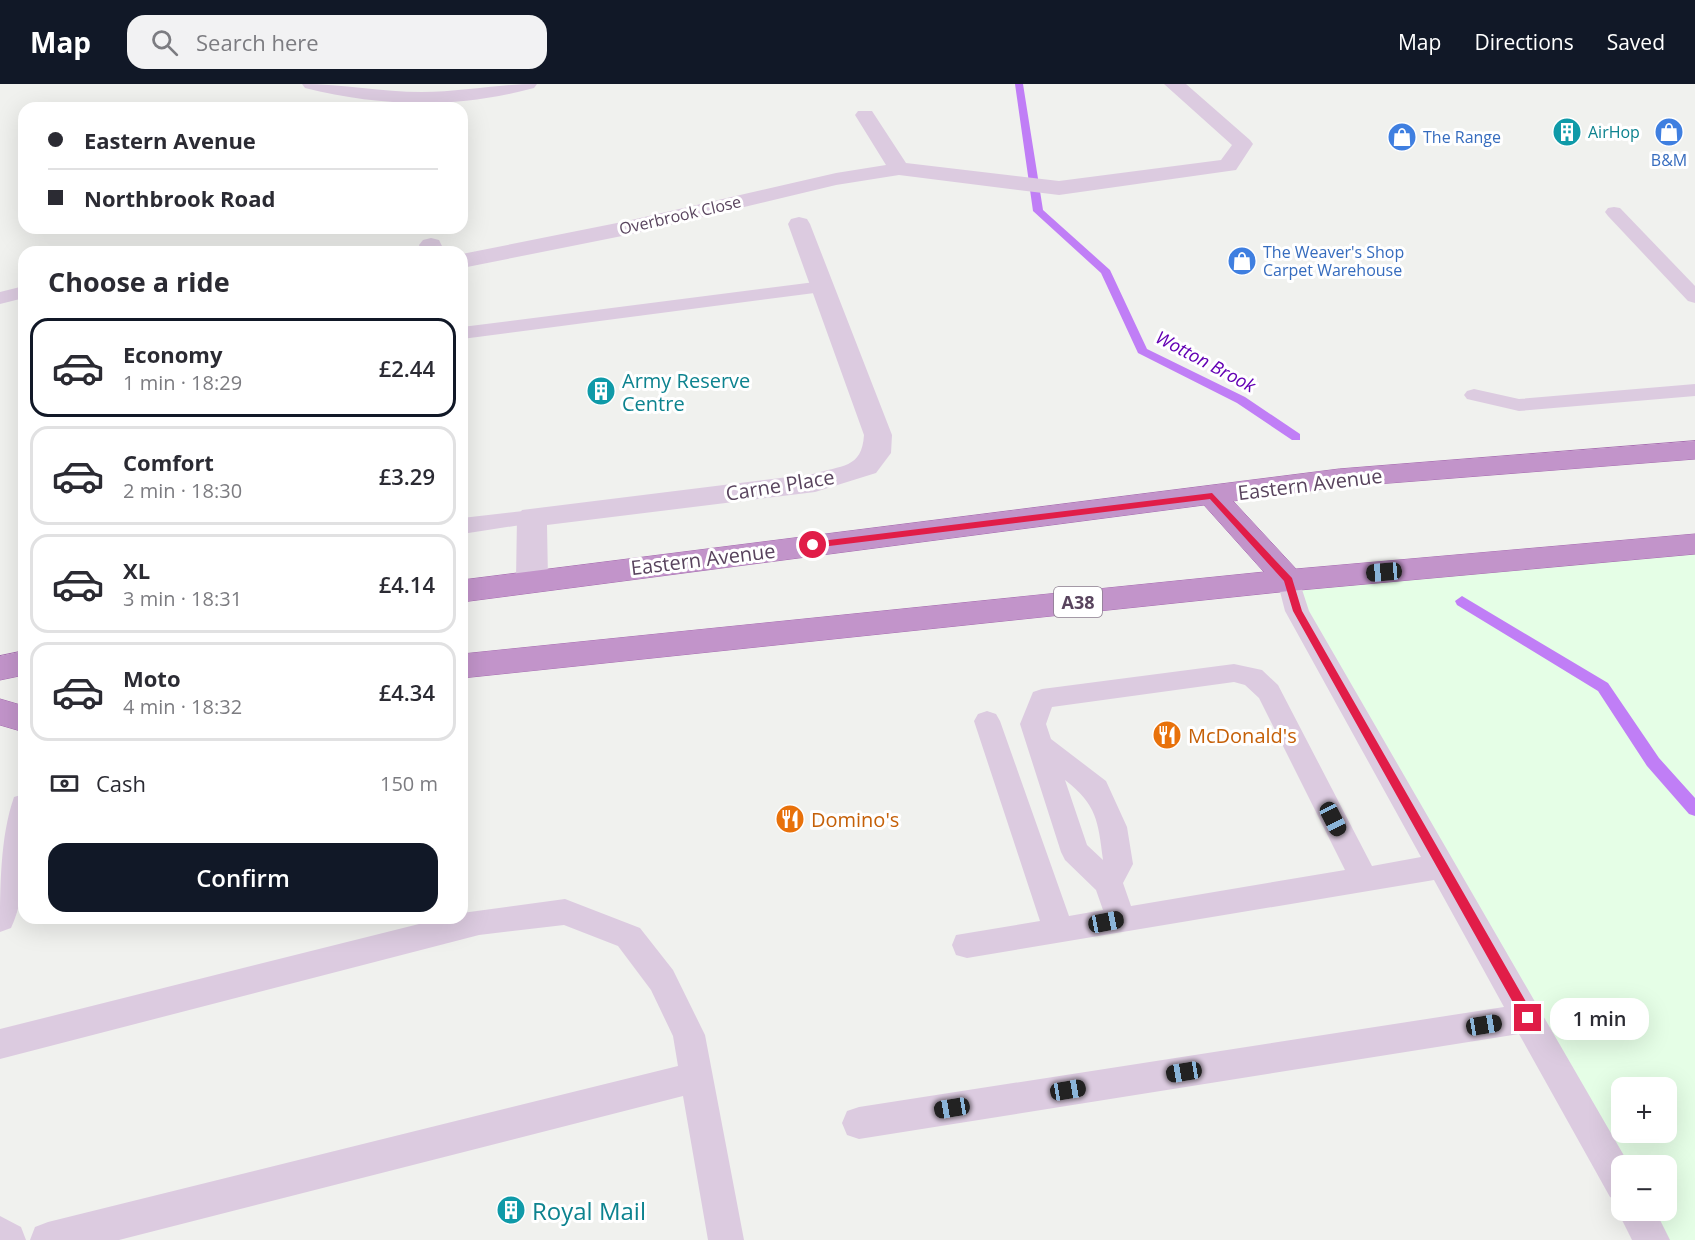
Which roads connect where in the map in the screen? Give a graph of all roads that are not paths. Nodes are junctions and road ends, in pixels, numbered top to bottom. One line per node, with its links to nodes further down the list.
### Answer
1 (312, 84): 2 (street)
2 (527, 84)
3 (1174, 84): 5 (street, Overbrook Close)
4 (865, 115): 5 (street)
5 (899, 169): 8 (street, Overbrook Close)
6 (1614, 212): 11 (lane)
7 (799, 224): 9 (street, Carne Place)
8 (468, 260)
9 (823, 287): 13 (lane); 18 (street, Carne Place)
10 (18, 294): 12 (lane)
11 (1695, 297)
12 (0, 298)
13 (468, 332)
14 (1695, 390): 15 (lane)
15 (1474, 395)
16 (1695, 450): 17 (highway, Eastern Avenue)
17 (1212, 496): 21 (highway, Eastern Avenue); 22 (highway)
18 (531, 517): 19 (lane); 21 (street)
19 (468, 525)
20 (1695, 544): 22 (highway, A38)
21 (532, 580): 23 (highway, Eastern Avenue)
22 (1289, 580): 25 (highway, A38); 34 (lane)
23 (468, 590)
24 (18, 664): 26 (highway)
25 (468, 665)
26 (0, 668)
27 (0, 712): 28 (highway)
28 (18, 717)
29 (987, 721): 39 (lane)
30 (18, 727): 31 (highway)
31 (0, 731)
32 (1039, 744): 35 (lane); 36 (lane); 36 (lane)
33 (18, 834): 37 (lane)
34 (1443, 866): 35 (lane); 41 (lane)
35 (1365, 880): 38 (lane)
36 (1108, 883): 38 (lane)
37 (0, 919)
38 (1121, 919): 39 (lane)
39 (1059, 931): 40 (lane)
40 (967, 945)
41 (1528, 1018): 44 (lane); 45 (lane)
42 (0, 1044): 43 (lane)
43 (697, 1077): 49 (lane); 50 (lane)
44 (859, 1123)
45 (1611, 1165)
46 (1641, 1221): 51 (lane)
47 (0, 1234): 48 (lane)
48 (9, 1240)
49 (48, 1240)
50 (726, 1240)
51 (1652, 1240)

